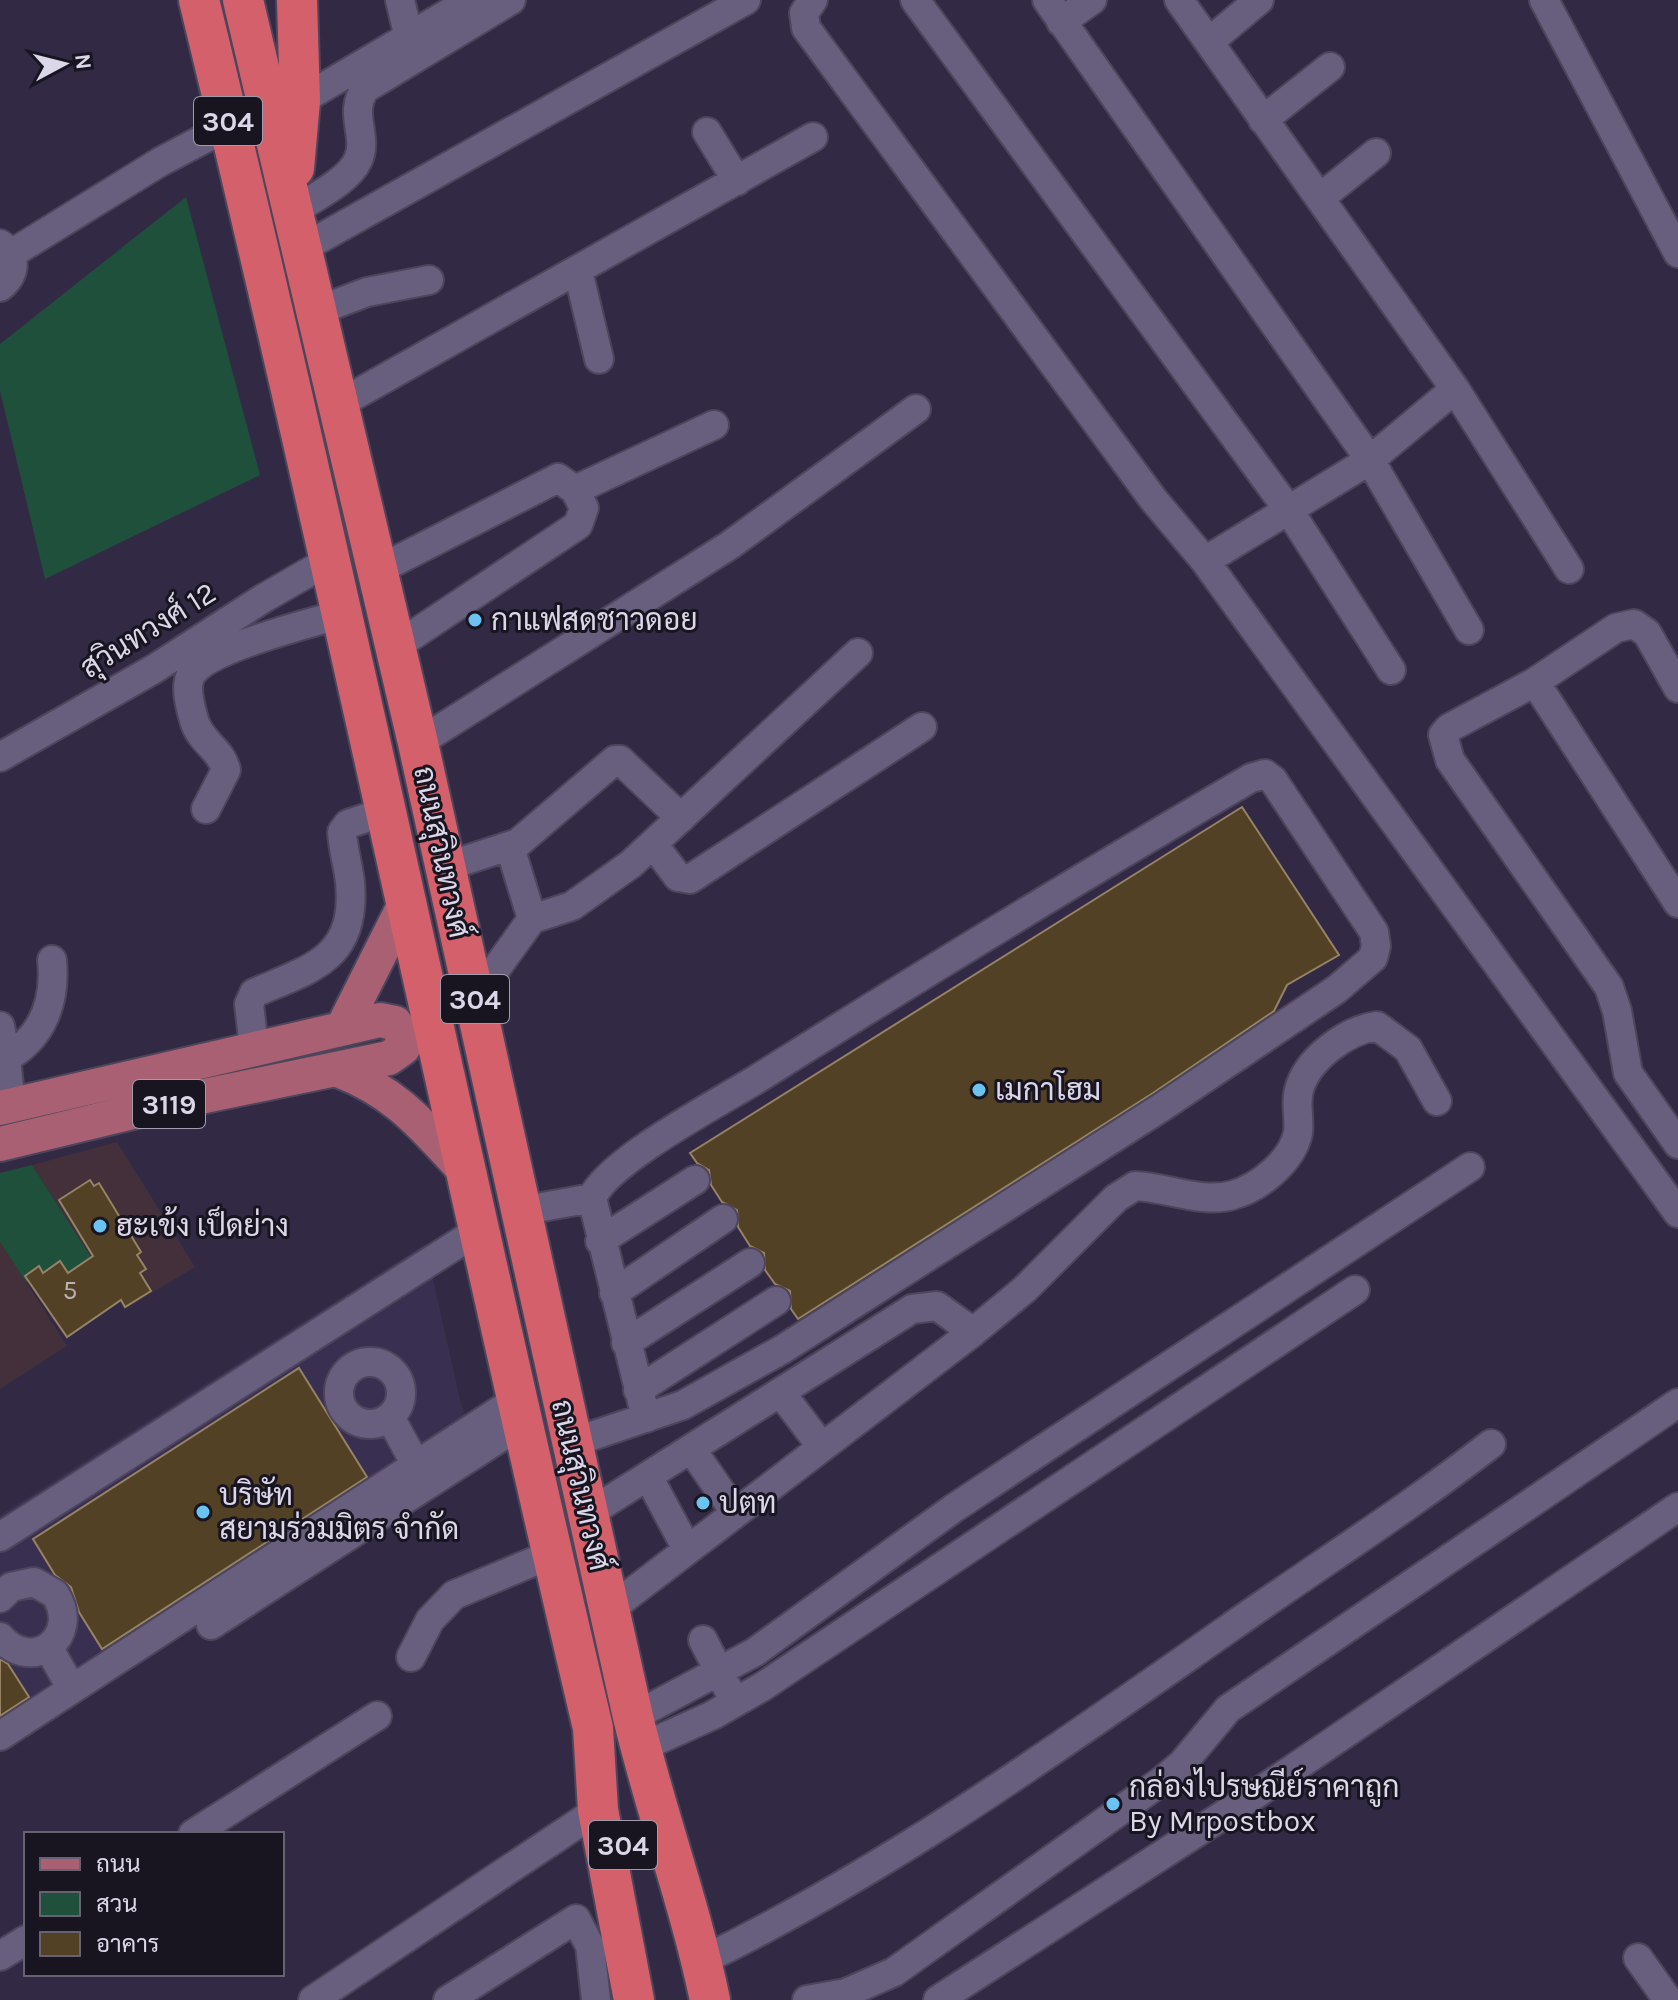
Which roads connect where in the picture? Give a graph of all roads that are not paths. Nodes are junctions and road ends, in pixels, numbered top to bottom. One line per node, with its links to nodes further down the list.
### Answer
1 (171, 0): 22 (highway)
2 (199, 0): 28 (highway, ถนนสุวินทวงศ์ / 304)
3 (243, 0): 27 (highway, ถนนสุวินทวงศ์ / 304)
4 (297, 0): 19 (highway)
5 (400, 0): 16 (street)
6 (511, 0): 27 (street)
7 (746, 0): 27 (street)
8 (813, 0): 44 (street)
9 (915, 0): 42 (street)
10 (1092, 0): 15 (street)
11 (1179, 0): 17 (street)
12 (1259, 0): 17 (street)
13 (1544, 0): 30 (street)
14 (465, 2): 16 (street)
15 (1054, 11): 40 (street)
16 (409, 38): 19 (street)
17 (1209, 42): 20 (street)
18 (1330, 67): 20 (street)
19 (300, 101): 27 (highway)
20 (1263, 120): 26 (street)
21 (707, 132): 25 (street)
22 (213, 134): 28 (highway); 29 (street)
23 (813, 137): 25 (street)
24 (1376, 153): 26 (street)
25 (737, 181): 31 (street)
26 (1320, 198): 36 (street)
27 (296, 220): 34 (highway, ถนนสุวินทวงศ์ / 304)
28 (258, 241): 43 (highway, ถนนสุวินทวงศ์ / 304)
29 (6, 249): 33 (street)
30 (1678, 253)
31 (578, 271): 35 (street); 37 (street)
32 (429, 280): 34 (street)
33 (0, 287)
34 (317, 311): 37 (highway, ถนนสุวินทวงศ์ / 304)
35 (599, 359)
36 (1455, 389): 40 (street); 45 (street)
37 (339, 404): 46 (highway, ถนนสุวินทวงศ์ / 304)
38 (916, 409): 55 (street)
39 (714, 425): 41 (street)
40 (1370, 460): 42 (street); 48 (street)
41 (575, 490): 46 (street); 49 (street)
42 (1290, 512): 44 (street); 51 (street)
43 (330, 560): 47 (highway, ถนนสุวินทวงศ์ / 304); 56 (street, สุวินทวงศ์ 12)
44 (1205, 561): 82 (street)
45 (1569, 569)
46 (378, 570): 49 (highway, ถนนสุวินทวงศ์ / 304)
47 (342, 614): 57 (street); 58 (highway, ถนนสุวินทวงศ์ / 304)
48 (1469, 630)
49 (395, 647): 55 (highway, ถนนสุวินทวงศ์ / 304)
50 (858, 653): 59 (street)
51 (1391, 670)
52 (1535, 682): 53 (street); 64 (street); 76 (street)
53 (1678, 688)
54 (922, 727): 60 (street)
55 (418, 743): 62 (highway, ถนนสุวินทวงศ์ / 304)
56 (0, 757)
57 (206, 809)
58 (387, 811): 63 (highway, ถนนสุวินทวงศ์ / 304); 70 (street)
59 (681, 818): 60 (street); 61 (street)
60 (653, 844): 65 (street)
61 (510, 847): 62 (street); 65 (street)
62 (445, 867): 67 (highway, ถนนสุวินทวงศ์ / 304)
63 (406, 902): 69 (main road); 78 (highway, ถนนสุวินทวงศ์ / 304)
64 (1678, 903)
65 (532, 919): 67 (street)
66 (52, 960): 71 (street)
67 (475, 998): 81 (highway, ถนนสุวินทวงศ์ / 304)
68 (0, 1026): 71 (street)
69 (343, 1027): 70 (main road, 3119); 72 (main road)
70 (254, 1048): 74 (main road, 3119)
71 (6, 1058): 74 (street)
72 (338, 1070): 75 (main road, 3119); 78 (main road)
73 (1437, 1101): 93 (street)
74 (5, 1106)
75 (0, 1144)
76 (1678, 1144)
77 (1470, 1167): 89 (street)
78 (463, 1169): 84 (highway, ถนนสุวินทวงศ์ / 304)
79 (695, 1180): 85 (street)
80 (592, 1198): 81 (street); 85 (street); 103 (street)
81 (520, 1211): 104 (highway, ถนนสุวินทวงศ์ / 304)
82 (1678, 1213)
83 (723, 1219): 88 (street)
84 (479, 1230): 91 (street); 101 (highway, ถนนสุวินทวงศ์ / 304)
85 (600, 1241): 88 (street)
86 (750, 1263): 94 (street)
87 (1355, 1290): 92 (street)
88 (614, 1293): 94 (street)
89 (1277, 1293): 92 (street); 95 (street)
90 (776, 1301): 98 (street)
91 (329, 1326): 96 (street); 115 (street)
92 (1299, 1327): 97 (street)
93 (973, 1332): 99 (street); 106 (street)
94 (626, 1343): 98 (street)
95 (1187, 1354): 97 (street); 109 (street)
96 (354, 1366): 102 (street); 102 (street)
97 (1210, 1386): 111 (street)
98 (638, 1390): 103 (street)
99 (781, 1393): 106 (street); 107 (street)
100 (1678, 1403): 144 (street)
101 (519, 1412): 108 (street); 117 (highway, ถนนสุวินทวงศ์ / 304); 120 (street)
102 (390, 1417): 108 (street)
103 (646, 1418): 104 (street)
104 (571, 1443): 114 (highway, ถนนสุวินทวงศ์ / 304)
105 (1491, 1444): 139 (street)
106 (822, 1447): 113 (street)
107 (692, 1450): 110 (street); 113 (street)
108 (416, 1465): 126 (street)
109 (1014, 1469): 111 (street); 125 (street)
110 (649, 1478): 114 (street); 116 (street)
111 (1034, 1502): 127 (street)
112 (1678, 1507): 145 (street)
113 (735, 1512): 116 (street)
114 (586, 1515): 119 (highway, ถนนสุวินทวงศ์ / 304)
115 (0, 1537)
116 (687, 1549): 119 (street)
117 (552, 1554): 124 (street); 129 (highway, ถนนสุวินทวงศ์ / 304)
118 (2, 1590): 123 (street)
119 (609, 1610): 130 (highway, ถนนสุวินทวงศ์ / 304)
120 (211, 1625)
121 (0, 1637): 123 (street)
122 (703, 1640): 125 (street)
123 (48, 1647): 126 (street)
124 (411, 1657)
125 (720, 1673): 127 (street); 130 (street)
126 (72, 1689): 131 (street)
127 (734, 1704): 130 (street)
128 (377, 1716): 133 (street)
129 (593, 1728): 132 (highway, ถนนสุวินทวงศ์ / 304); 139 (highway, ถนนสุวินทวงศ์ / 304)
130 (636, 1732): 139 (highway, ถนนสุวินทวงศ์ / 304)
131 (0, 1736)
132 (598, 1810): 134 (highway, ถนนสุวินทวงศ์ / 304); 140 (street)
133 (196, 1832)
134 (614, 1893): 135 (street); 139 (highway, ถนนสุวินทวงศ์ / 304)
135 (576, 1919): 139 (street); 141 (street)
136 (24, 1941): 137 (street)
137 (0, 1956)
138 (1638, 1958): 146 (street)
139 (645, 1983): 142 (highway, ถนนสุวินทวงศ์ / 304); 143 (highway, ถนนสุวินทวงศ์ / 304)
140 (313, 2000)
141 (448, 2000)
142 (688, 2000)
143 (710, 2000)
144 (807, 2000)
145 (938, 2000)
146 (1668, 2000)

